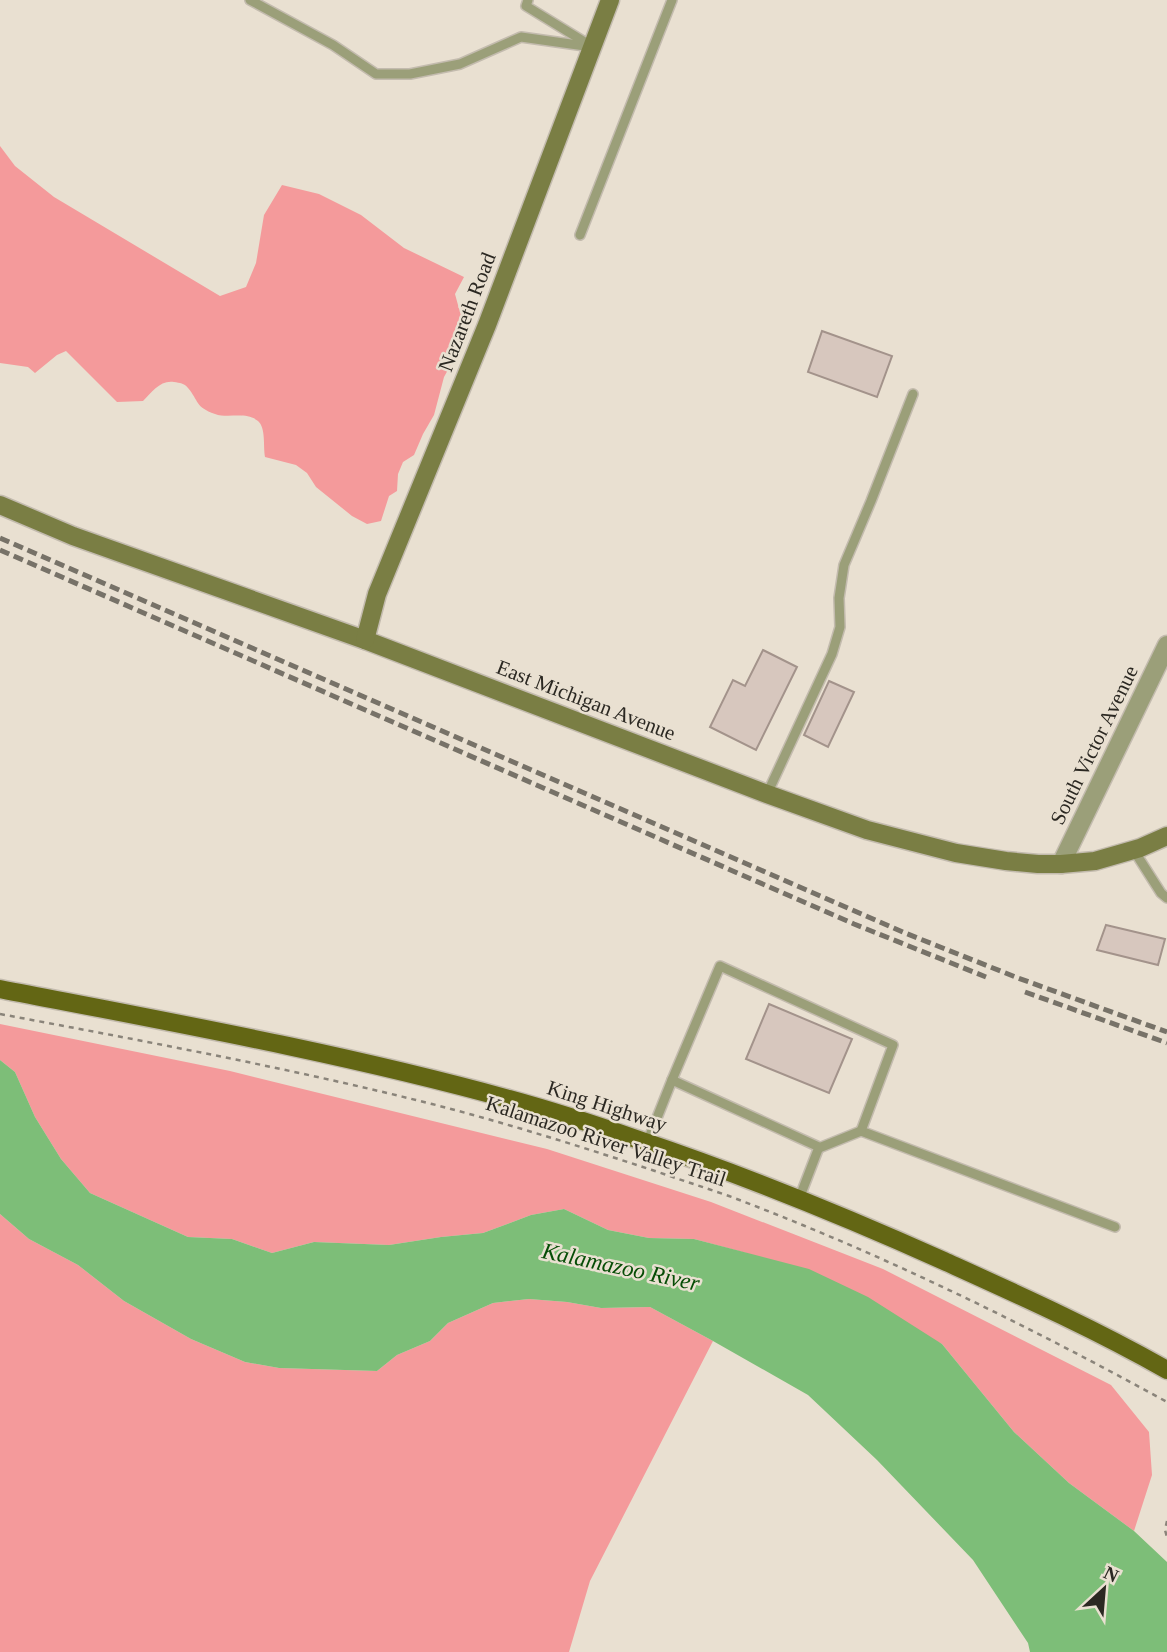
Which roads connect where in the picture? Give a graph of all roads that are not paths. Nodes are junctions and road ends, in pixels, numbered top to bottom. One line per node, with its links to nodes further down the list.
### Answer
1 (250, 0): 5 (lane)
2 (528, 0): 5 (lane)
3 (610, 0): 5 (street, Nazareth Road)
4 (672, 0): 6 (lane)
5 (592, 47): 9 (street, Nazareth Road)
6 (580, 235)
7 (913, 394): 11 (lane)
8 (0, 505): 9 (street, East Michigan Avenue)
9 (365, 639): 11 (street, East Michigan Avenue)
10 (1167, 645): 14 (street, South Victor Avenue)
11 (767, 794): 14 (street, East Michigan Avenue)
12 (1167, 836): 13 (street, East Michigan Avenue)
13 (1133, 849): 14 (street, East Michigan Avenue); 15 (lane)
14 (1061, 864)
15 (1167, 898)
16 (0, 989): 19 (main road, King Highway)
17 (672, 1080): 18 (lane); 19 (lane); 20 (lane)
18 (861, 1132): 20 (lane); 22 (lane)
19 (647, 1143): 21 (main road, King Highway)
20 (819, 1148): 21 (lane)
21 (799, 1199): 23 (main road, King Highway)
22 (1115, 1227)
23 (1167, 1370)

